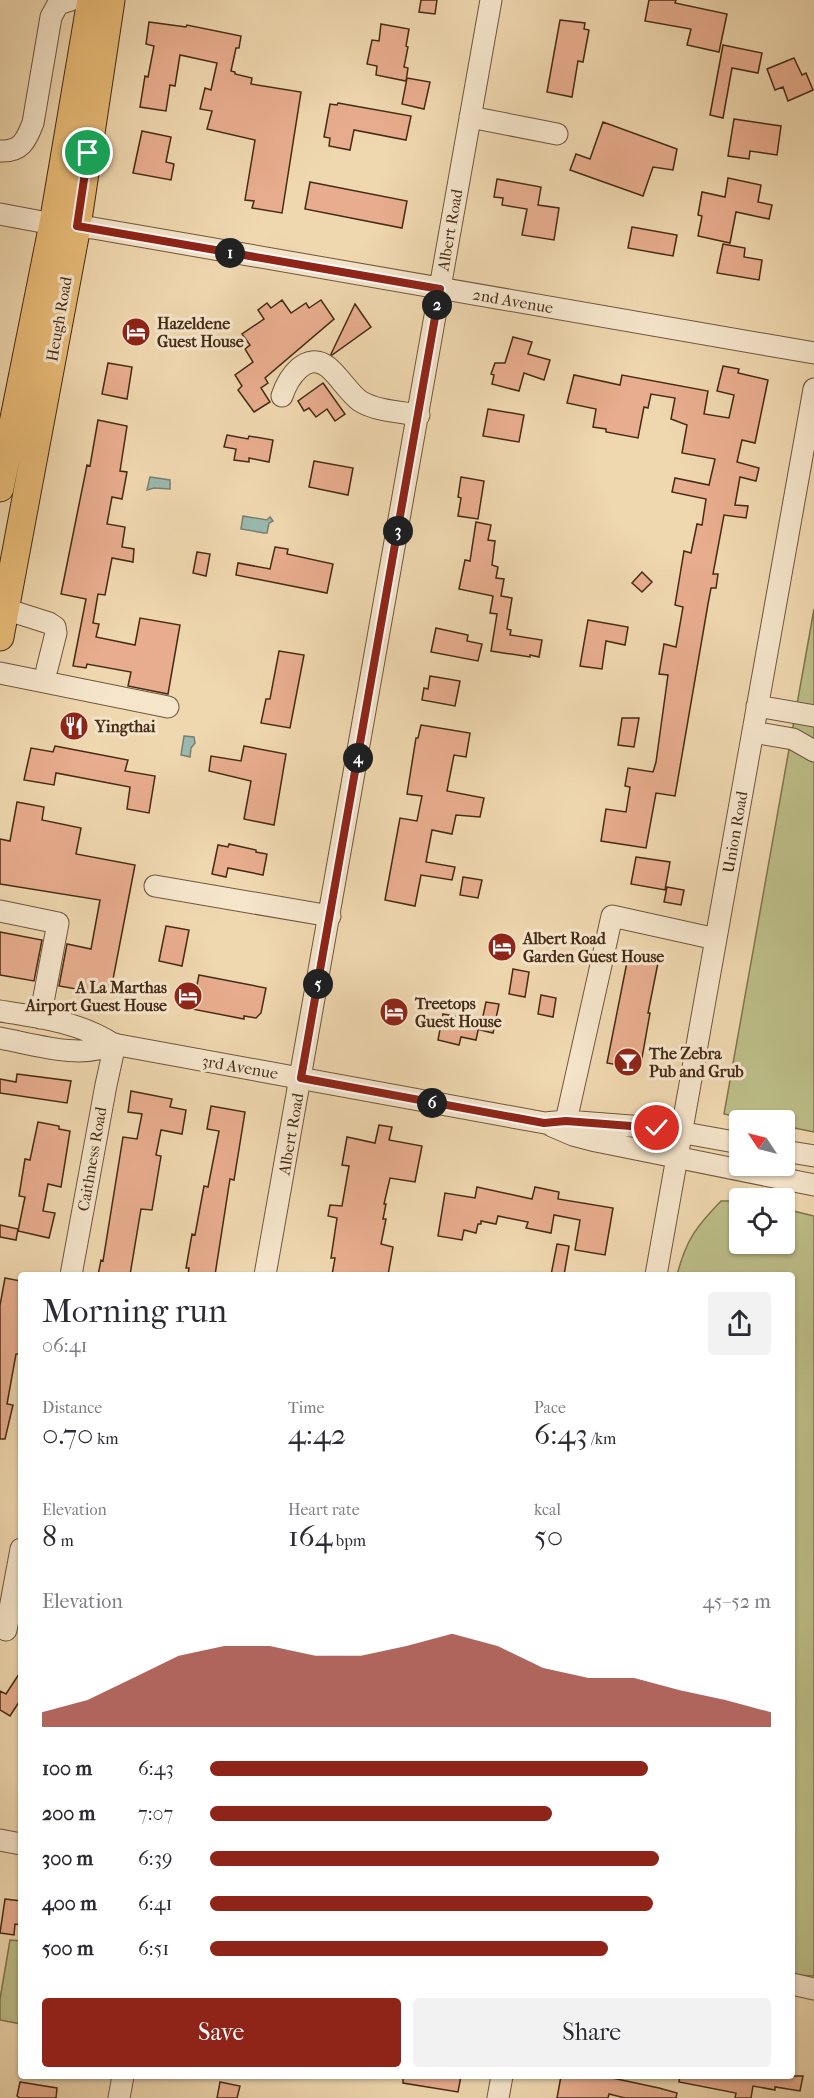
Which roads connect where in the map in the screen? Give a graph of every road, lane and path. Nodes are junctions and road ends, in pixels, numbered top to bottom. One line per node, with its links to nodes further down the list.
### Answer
1 (71, 0): 7 (street)
2 (91, 0): 9 (main road, Heugh Road)
3 (111, 0): 9 (main road, Heugh Road)
4 (491, 0): 5 (street, Albert Road)
5 (470, 117): 6 (street); 10 (street, Albert Road)
6 (557, 134)
7 (0, 151)
8 (0, 214): 9 (street, 2nd Avenue)
9 (65, 225): 10 (street, 2nd Avenue); 15 (main road, Heugh Road); 17 (main road, Heugh Road)
10 (440, 289): 11 (street, 2nd Avenue); 14 (street, Albert Road)
11 (814, 353)
12 (814, 389): 21 (street, Union Road)
13 (282, 396): 14 (street)
14 (418, 415): 28 (street, Albert Road)
15 (5, 433): 16 (main road, Heugh Road)
16 (1, 482)
17 (5, 609): 18 (main road, Heugh Road); 19 (street)
18 (0, 637)
19 (47, 669)
20 (0, 673): 22 (street)
21 (757, 706): 23 (street); 24 (street, Union Road)
22 (168, 707)
23 (814, 716)
24 (753, 732): 25 (street); 29 (street, Union Road)
25 (814, 751)
26 (155, 886): 28 (street)
27 (0, 911): 31 (street)
28 (330, 916): 34 (street, Albert Road)
29 (716, 939): 35 (street); 37 (street, Union Road)
30 (0, 1011): 31 (street, 3rd Avenue)
31 (40, 1018): 33 (street, 3rd Avenue)
32 (0, 1038): 33 (street, 3rd Avenue)
33 (114, 1044): 34 (street, 3rd Avenue); 43 (street, Caithness Road)
34 (301, 1078): 36 (street, 3rd Avenue); 44 (street, Albert Road)
35 (566, 1121): 36 (street, 3rd Avenue); 37 (street, 3rd Avenue)
36 (544, 1123): 41 (street, 3rd Avenue)
37 (681, 1132): 38 (street, 3rd Avenue); 41 (street, Union Road)
38 (729, 1141)
39 (795, 1153): 40 (street)
40 (814, 1156)
41 (676, 1158): 42 (street, 3rd Avenue); 45 (street, Union Road)
42 (814, 1185)
43 (72, 1272)
44 (266, 1272)
45 (657, 1272)
46 (18, 1569): 47 (street)
47 (9, 1630)
48 (0, 1840): 49 (street)
49 (18, 1843)
50 (795, 1985): 51 (street)
51 (814, 1989)
52 (122, 2079): 54 (street)
53 (501, 2079): 55 (street)
54 (119, 2098)
55 (498, 2098)

